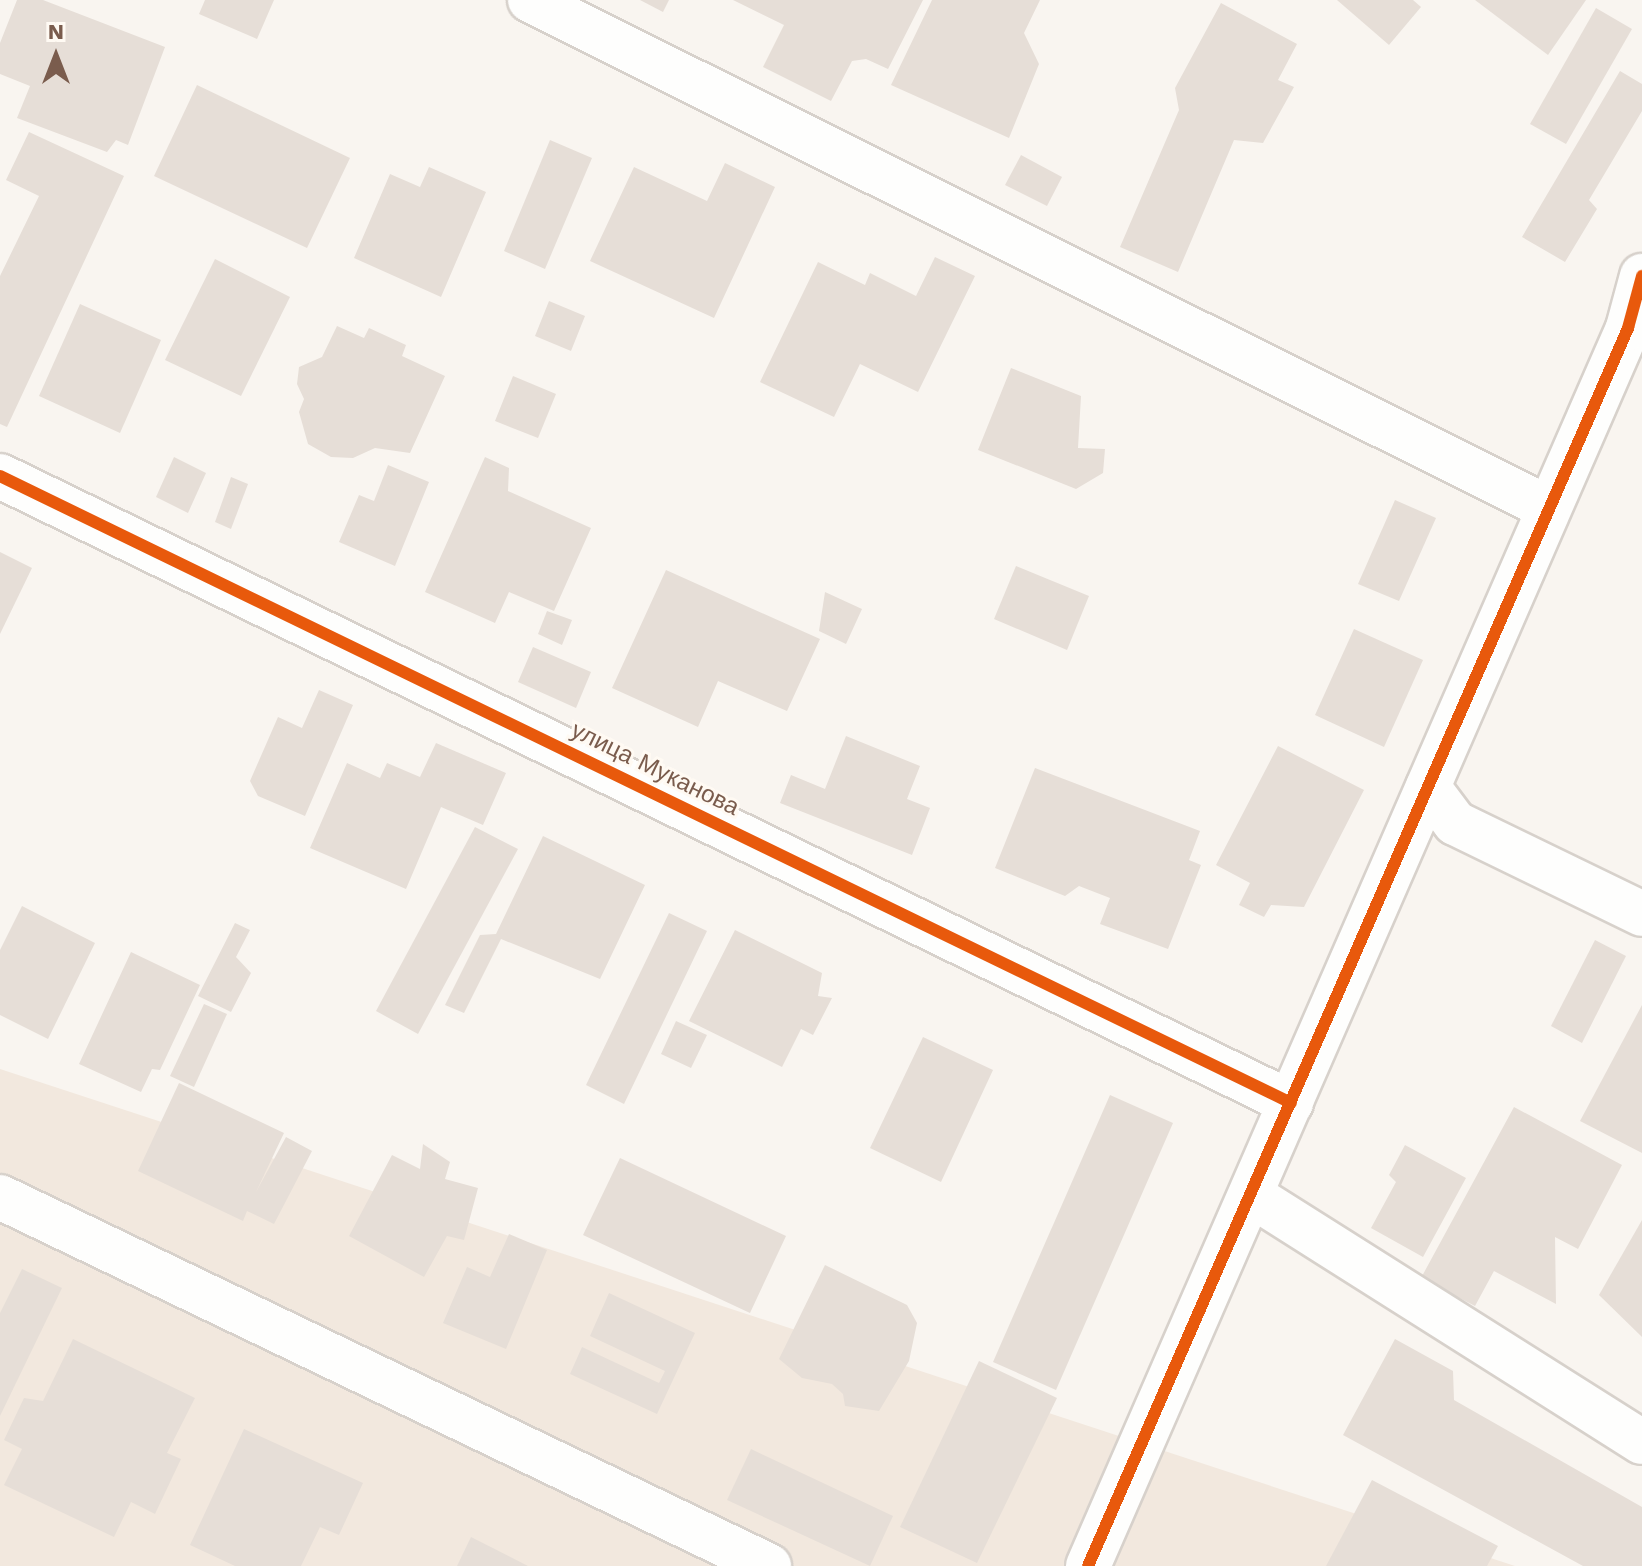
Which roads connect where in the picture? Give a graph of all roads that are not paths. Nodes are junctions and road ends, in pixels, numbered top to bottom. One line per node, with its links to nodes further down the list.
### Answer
1 (530, 0): 5 (street)
2 (1642, 276): 3 (street)
3 (1635, 332): 5 (street)
4 (0, 476): 8 (street, улица Муканова)
5 (1546, 507): 6 (street)
6 (1428, 787): 7 (street); 8 (street)
7 (1642, 914)
8 (1291, 1103): 9 (street)
9 (1251, 1195): 11 (street); 13 (street)
10 (0, 1197): 12 (street)
11 (1642, 1442)
12 (769, 1566)
13 (1088, 1566)

